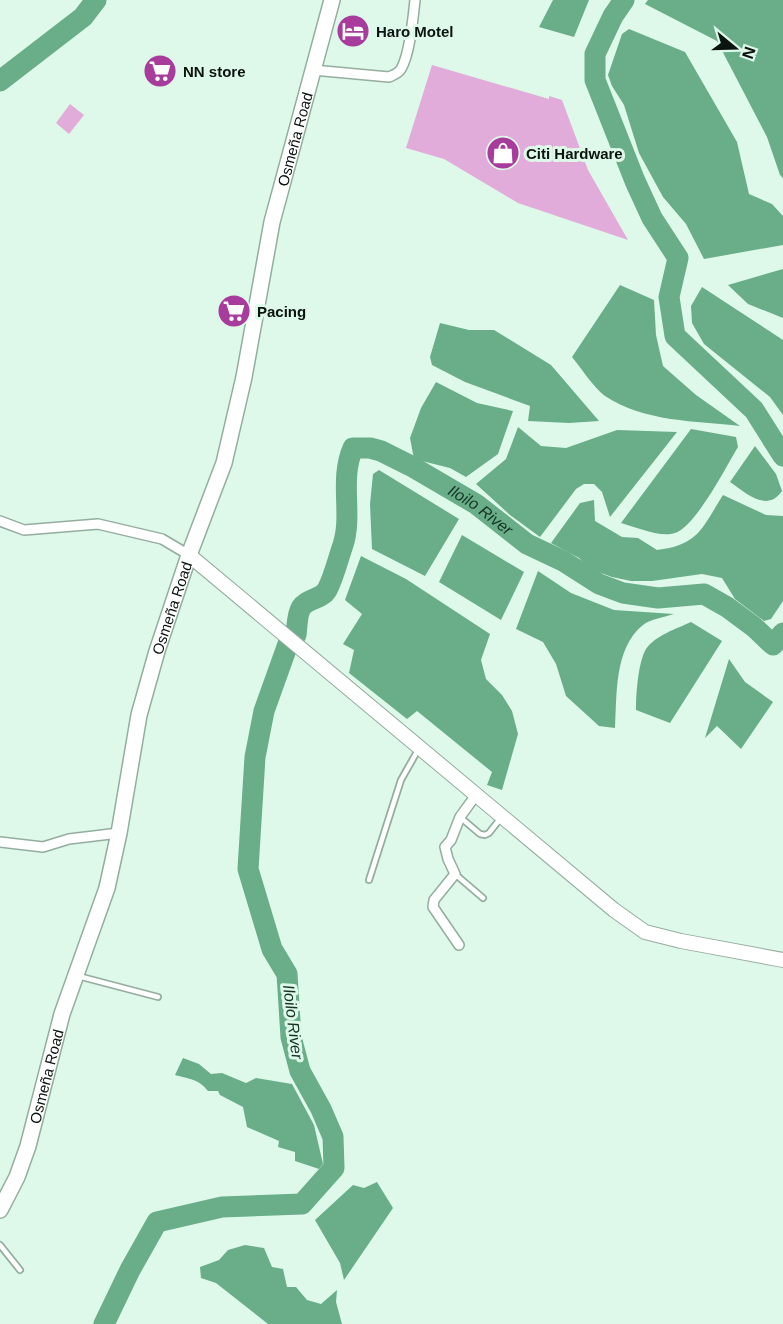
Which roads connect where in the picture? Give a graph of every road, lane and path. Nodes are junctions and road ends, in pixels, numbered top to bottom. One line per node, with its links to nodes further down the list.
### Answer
1 (332, 0): 3 (main road, Osmeña Road)
2 (415, 0): 3 (street)
3 (313, 70): 5 (main road, Osmeña Road)
4 (0, 521): 5 (street)
5 (189, 555): 6 (street); 10 (main road, Osmeña Road)
6 (419, 748): 7 (street); 13 (lane)
7 (476, 795): 8 (street); 9 (street)
8 (460, 817): 9 (lane); 12 (street)
9 (502, 817): 16 (street)
10 (119, 833): 11 (street); 17 (main road, Osmeña Road)
11 (0, 842)
12 (455, 874): 14 (lane); 15 (street)
13 (369, 880)
14 (483, 898)
15 (459, 945)
16 (783, 960)
17 (75, 975): 18 (lane); 19 (main road, Osmeña Road)
18 (158, 997)
19 (0, 1210)
20 (0, 1245): 21 (lane)
21 (20, 1270)

